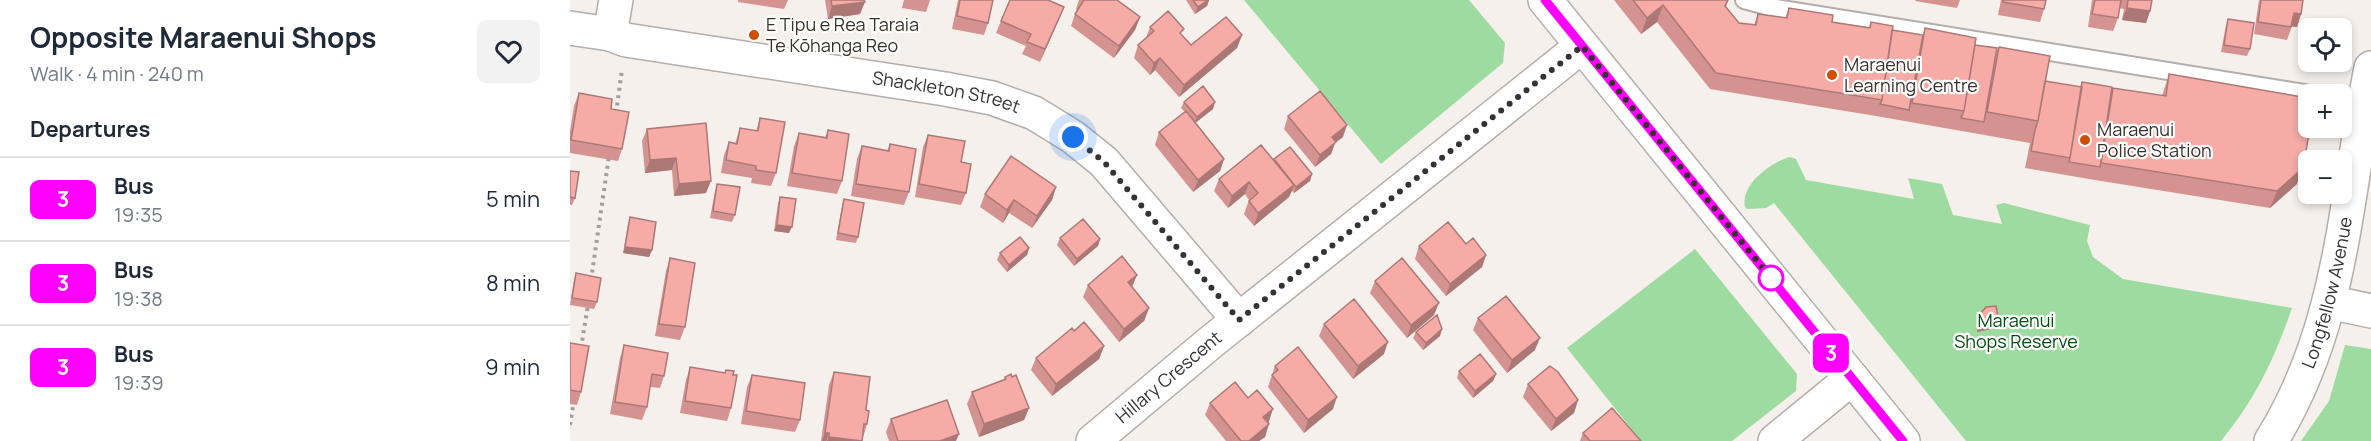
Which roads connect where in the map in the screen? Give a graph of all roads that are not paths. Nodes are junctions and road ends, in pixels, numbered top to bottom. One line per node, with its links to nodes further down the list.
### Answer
1 (616, 0): 5 (street)
2 (1545, 0): 6 (street)
3 (1744, 0): 8 (lane)
4 (570, 28): 5 (street, Shackleton Street)
5 (618, 37): 12 (street, Shackleton Street)
6 (1582, 46): 12 (street, Hillary Crescent); 13 (street)
7 (2371, 68): 9 (street, Longfellow Avenue)
8 (2298, 92)
9 (2353, 101): 10 (street, Longfellow Avenue)
10 (2329, 302): 11 (street); 17 (street, Longfellow Avenue)
11 (2371, 311)
12 (1239, 320): 14 (street, Hillary Crescent)
13 (1852, 378): 15 (street); 16 (street)
14 (1093, 441)
15 (1775, 441)
16 (1903, 441)
17 (2271, 441)

